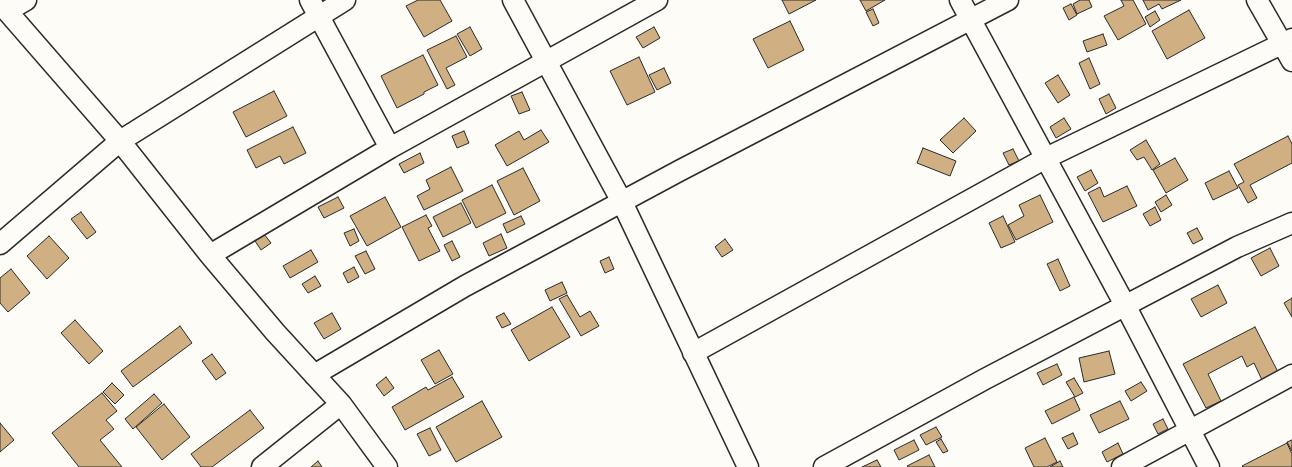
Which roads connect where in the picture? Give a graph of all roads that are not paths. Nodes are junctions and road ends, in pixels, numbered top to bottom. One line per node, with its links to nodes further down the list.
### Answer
1 (26, 0): 8 (street)
2 (345, 0): 9 (street)
3 (514, 0): 13 (street)
4 (658, 0): 13 (street)
5 (960, 0): 10 (street)
6 (1008, 0): 10 (street)
7 (1257, 0): 11 (street)
8 (4, 7): 14 (street)
9 (314, 8): 14 (street); 15 (street)
10 (971, 19): 16 (street); 17 (street)
11 (1287, 41): 12 (street); 16 (street)
12 (1292, 61)
13 (546, 63): 15 (street); 17 (street)
14 (120, 141): 19 (street); 20 (street)
15 (390, 148): 20 (street)
16 (1046, 158): 21 (street); 22 (street)
17 (622, 202): 22 (street); 23 (street)
18 (1292, 223): 21 (street)
19 (0, 244)
20 (210, 255): 23 (street)
21 (1125, 305): 26 (street); 30 (street)
22 (694, 353): 29 (street)
23 (314, 375): 25 (street)
24 (1292, 375): 26 (street)
25 (341, 404): 27 (street); 28 (street)
26 (1190, 430): 31 (street); 32 (street)
27 (262, 467)
28 (387, 467)
29 (748, 467)
30 (824, 467)
31 (1122, 467)
32 (1209, 467)

